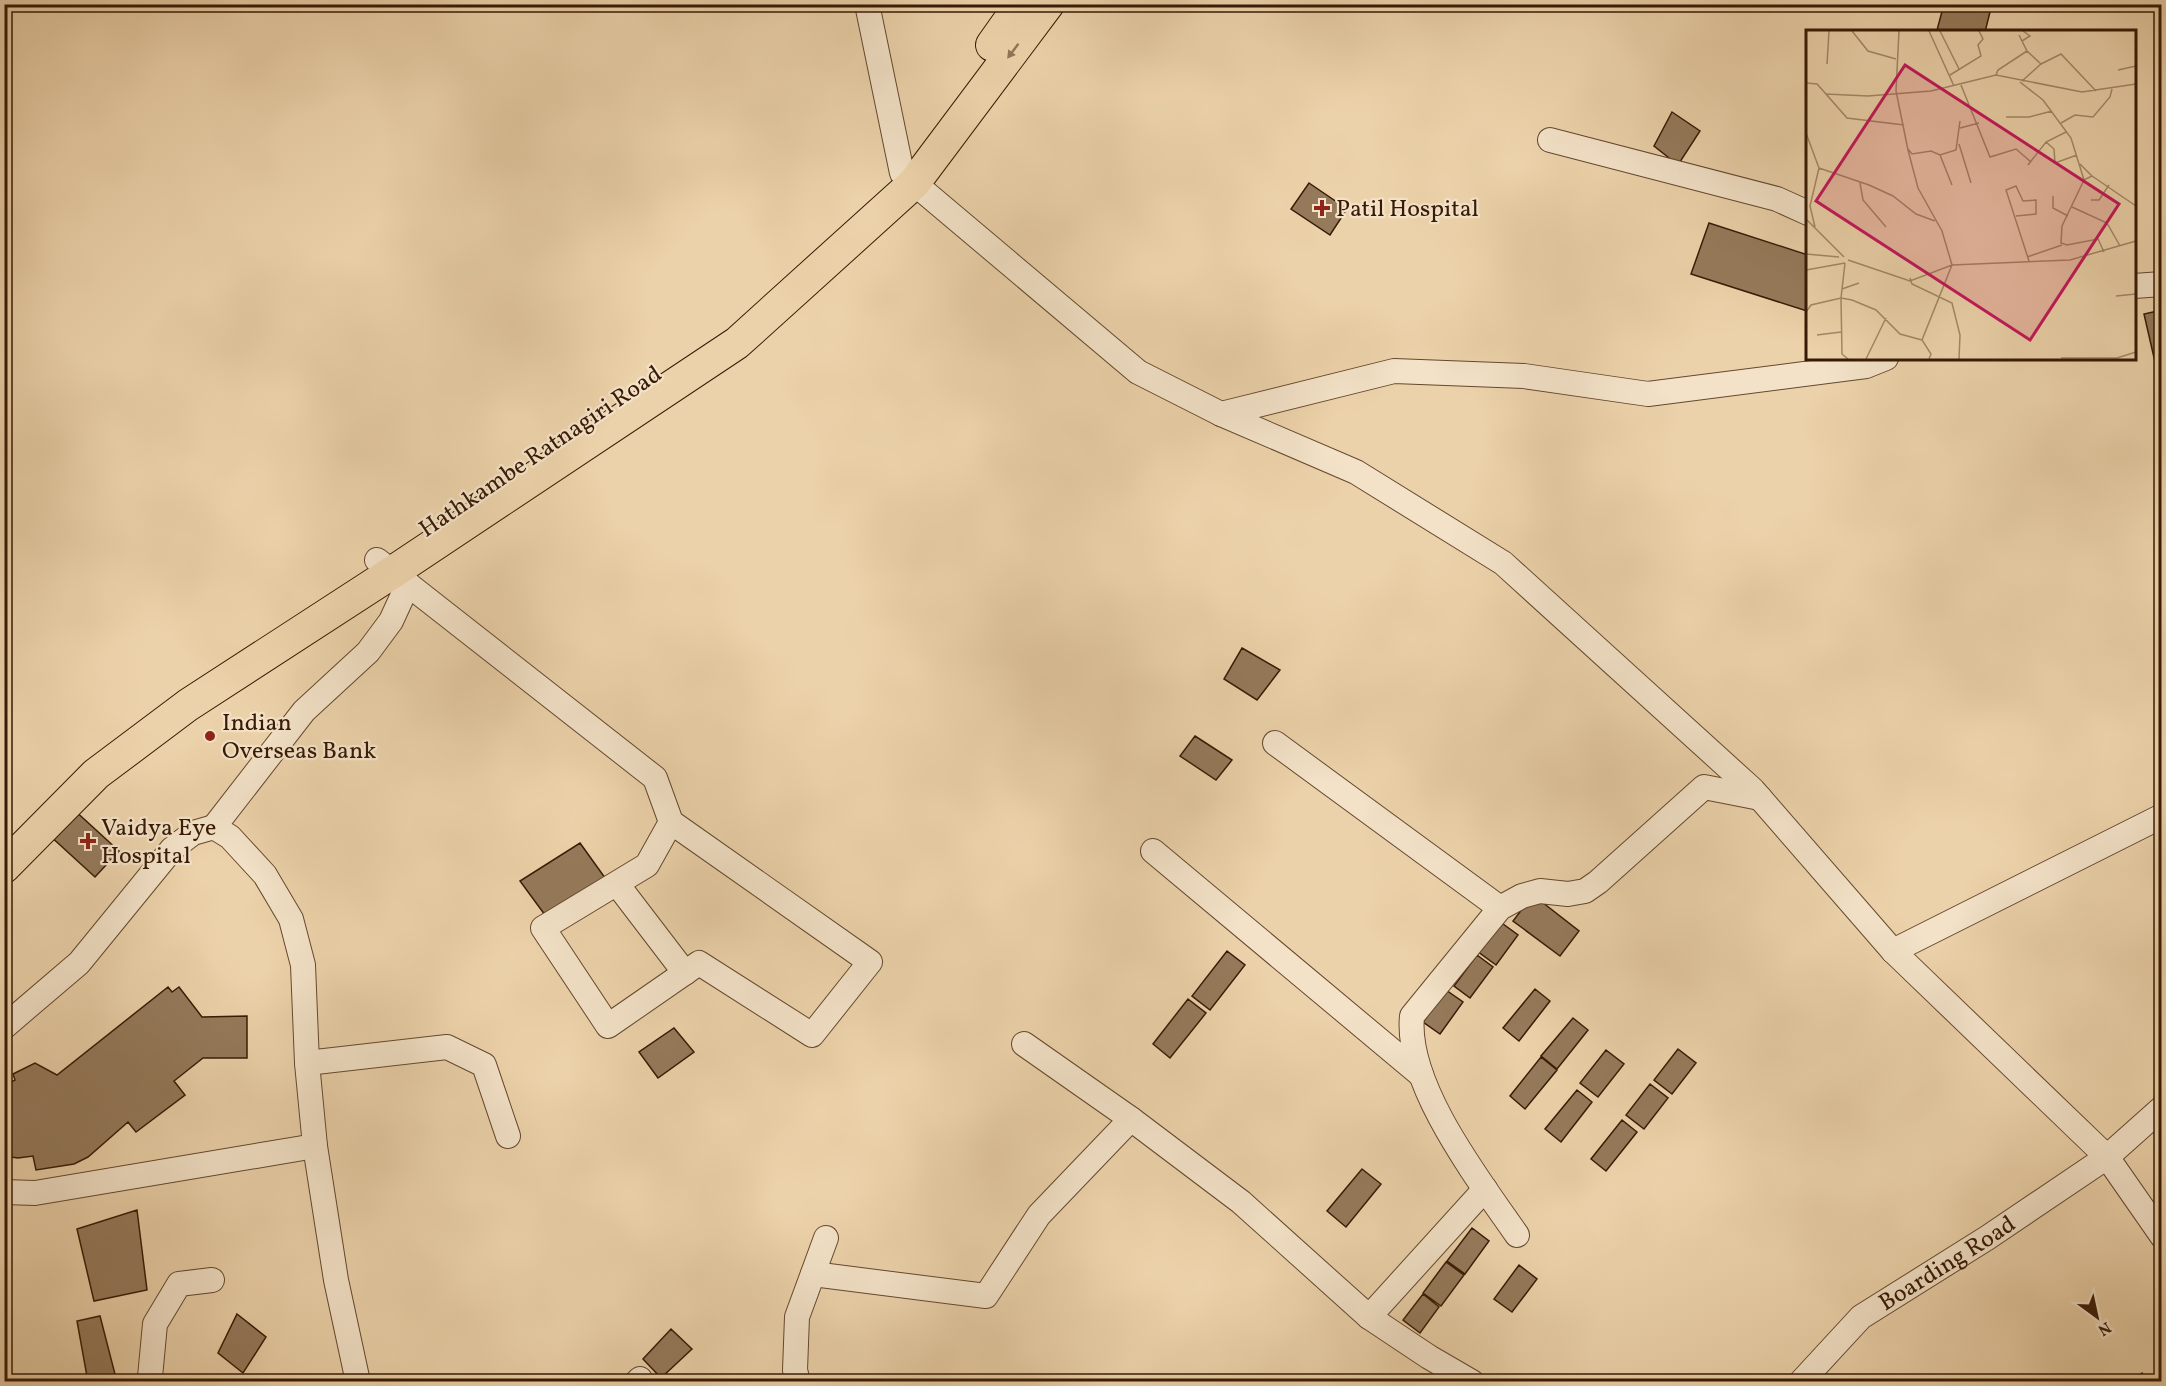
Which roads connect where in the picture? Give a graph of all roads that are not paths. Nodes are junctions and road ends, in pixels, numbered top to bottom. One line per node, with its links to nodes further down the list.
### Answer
1 (867, 4): 5 (street)
2 (1021, 4): 5 (main road, Hathkambe Ratnagiri Road)
3 (1048, 4): 5 (main road, one-way to 5)
4 (1550, 140): 6 (street)
5 (908, 178): 10 (street); 11 (main road, Hathkambe Ratnagiri Road)
6 (1806, 212)
7 (2162, 284): 8 (street)
8 (2136, 286)
9 (1881, 360): 10 (street)
10 (1221, 414): 13 (street)
11 (393, 572): 15 (street); 16 (street); 17 (main road, Hathkambe Ratnagiri Road); 19 (main road)
12 (1275, 744): 21 (street)
13 (1760, 798): 21 (street); 22 (street)
14 (2162, 816): 22 (street)
15 (671, 822): 20 (street); 23 (street)
16 (214, 826): 24 (street); 26 (street)
17 (4, 838)
18 (1153, 851): 27 (street)
19 (4, 867)
20 (617, 884): 23 (street); 23 (street)
21 (1500, 908): 27 (street)
22 (1893, 951): 32 (street)
23 (685, 973)
24 (4, 1027)
25 (1024, 1044): 29 (street)
26 (307, 1063): 30 (street); 31 (street)
27 (1421, 1075): 33 (street)
28 (2162, 1108): 32 (street, Boarding Road)
29 (1131, 1119): 38 (street); 40 (street)
30 (508, 1136)
31 (315, 1146): 34 (street); 42 (street)
32 (2107, 1157): 36 (street); 45 (street, Boarding Road)
33 (1485, 1189): 35 (street); 40 (street)
34 (4, 1192)
35 (1517, 1235)
36 (2162, 1236)
37 (826, 1238): 38 (street)
38 (813, 1274): 43 (street)
39 (212, 1280): 41 (street)
40 (1369, 1317): 44 (street)
41 (148, 1382)
42 (357, 1382)
43 (798, 1382)
44 (1472, 1382)
45 (1801, 1382)

